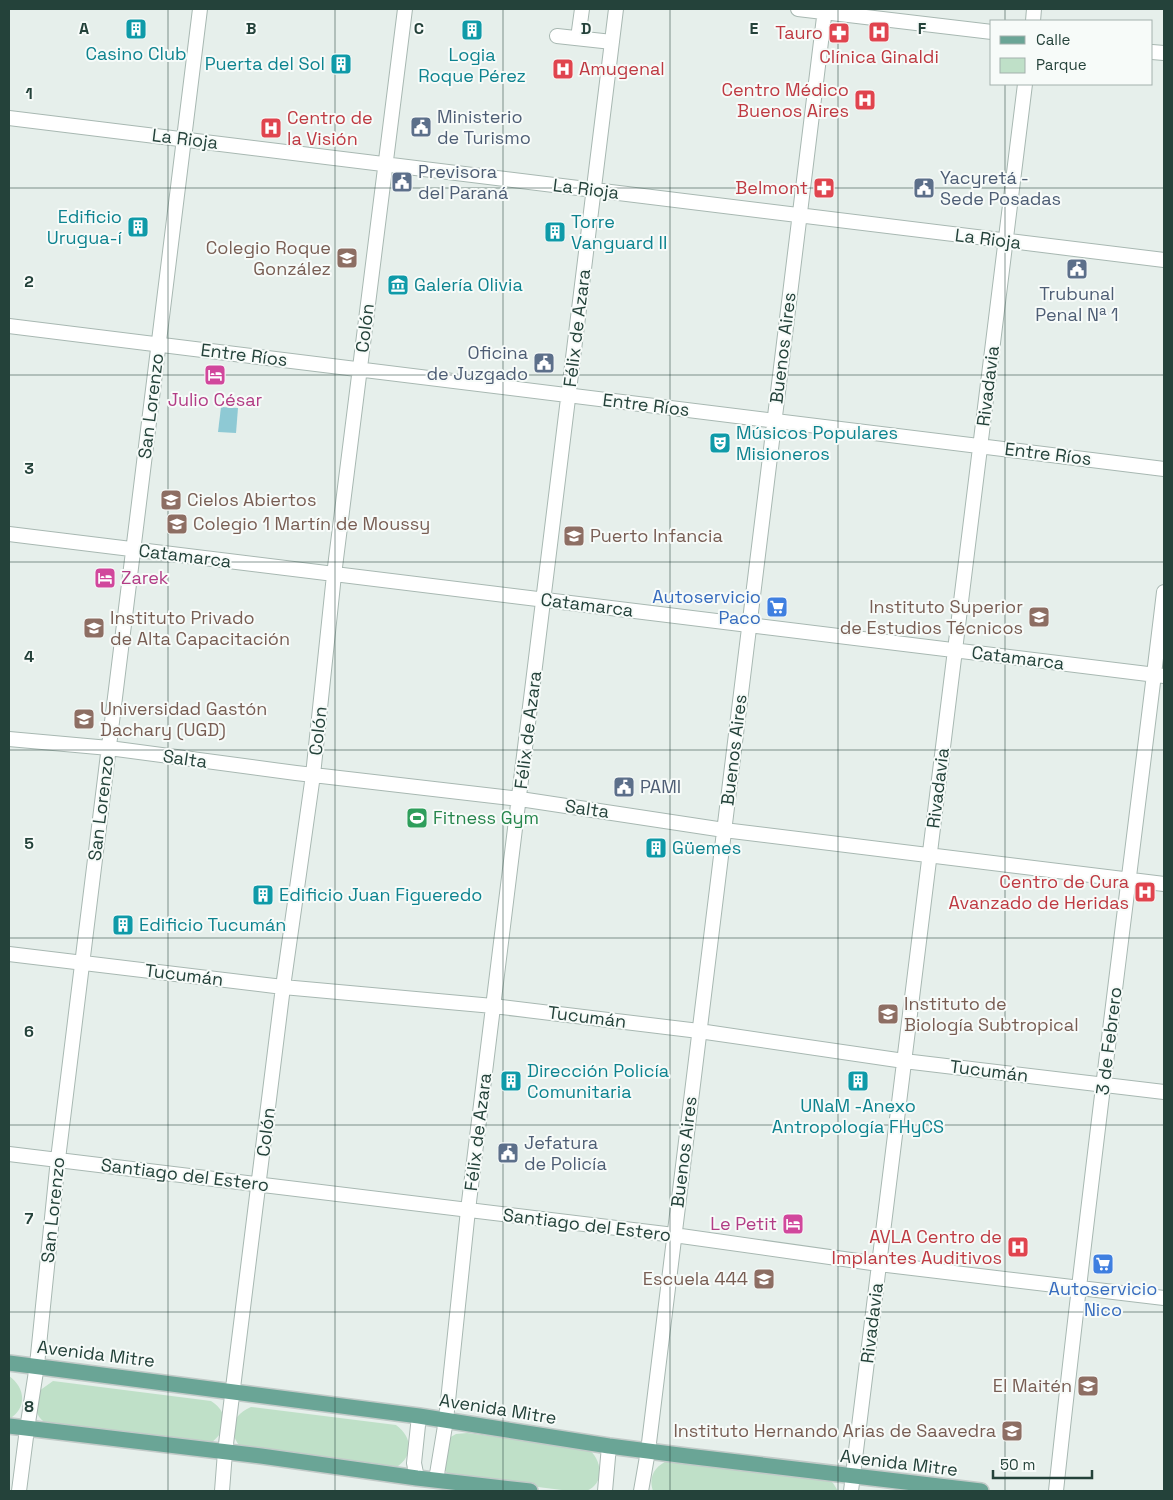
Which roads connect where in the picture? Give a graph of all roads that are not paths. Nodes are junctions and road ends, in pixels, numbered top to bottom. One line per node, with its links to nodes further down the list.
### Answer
1 (200, 9): 13 (street, San Lorenzo)
2 (405, 9): 14 (street, Colón)
3 (582, 9): 9 (street)
4 (616, 9): 10 (street, Félix de Azara)
5 (798, 9): 6 (street)
6 (825, 10): 7 (street); 16 (street, Buenos Aires)
7 (990, 32)
8 (557, 36): 9 (street)
9 (578, 38): 10 (street)
10 (612, 42): 15 (street, Félix de Azara)
11 (1025, 85): 17 (street, Rivadavia)
12 (9, 118): 13 (street, La Rioja)
13 (184, 139): 14 (street, La Rioja); 20 (street, San Lorenzo)
14 (385, 165): 15 (street, La Rioja); 21 (street, Colón)
15 (594, 190): 16 (street, La Rioja); 22 (street, Félix de Azara)
16 (800, 216): 17 (street, La Rioja); 23 (street, Buenos Aires)
17 (1006, 241): 18 (street, La Rioja); 24 (street, Rivadavia)
18 (1164, 260)
19 (9, 326): 20 (street, Entre Ríos)
20 (159, 344): 21 (street, Entre Ríos); 27 (street, San Lorenzo)
21 (360, 370): 22 (street, Entre Ríos); 28 (street, Colón)
22 (569, 396): 23 (street, Entre Ríos); 30 (street, Félix de Azara)
23 (774, 421): 24 (street, Entre Ríos); 31 (street, Buenos Aires)
24 (980, 446): 25 (street, Entre Ríos); 32 (street, Rivadavia)
25 (1164, 469)
26 (9, 534): 27 (street, Catamarca)
27 (133, 549): 28 (street, Catamarca); 35 (street, San Lorenzo)
28 (334, 575): 30 (street, Catamarca); 36 (street, Colón)
29 (1164, 592): 33 (street, 3 de Febrero)
30 (544, 600): 31 (street, Catamarca); 37 (street, Félix de Azara)
31 (749, 625): 32 (street, Catamarca); 38 (street, Buenos Aires)
32 (955, 650): 33 (street, Catamarca); 39 (street, Rivadavia)
33 (1159, 676): 40 (street, 3 de Febrero)
34 (9, 739): 35 (street, Salta)
35 (109, 748): 36 (street, Salta); 43 (street, San Lorenzo)
36 (313, 775): 37 (street, Salta); 44 (street, Colón)
37 (520, 800): 38 (street, Salta); 45 (street, Félix de Azara)
38 (724, 830): 39 (street, Salta); 46 (street, Buenos Aires)
39 (930, 855): 40 (street, Salta); 47 (street, Rivadavia)
40 (1129, 880): 41 (street, Salta); 48 (street, 3 de Febrero)
41 (1164, 884)
42 (9, 954): 43 (street, Tucumán)
43 (82, 962): 44 (street, Tucumán); 51 (street, San Lorenzo)
44 (283, 986): 45 (street, Tucumán); 52 (street, Colón)
45 (494, 1006): 46 (street, Tucumán); 53 (street, Félix de Azara)
46 (699, 1031): 47 (street, Tucumán); 54 (street, Buenos Aires)
47 (904, 1061): 48 (street, Tucumán); 55 (street, Rivadavia)
48 (1104, 1085): 49 (street, Tucumán); 56 (street, 3 de Febrero)
49 (1164, 1092)
50 (9, 1154): 51 (street, Santiago del Estero)
51 (58, 1159): 52 (street, Santiago del Estero); 59 (street, San Lorenzo)
52 (260, 1185): 53 (street, Santiago del Estero); 60 (street, Colón)
53 (468, 1210): 54 (street, Santiago del Estero); 62 (street, Félix de Azara)
54 (674, 1236): 55 (street, Santiago del Estero); 66 (street, Buenos Aires)
55 (879, 1264): 56 (street, Santiago del Estero); 69 (street, Rivadavia)
56 (1078, 1287): 57 (street, Santiago del Estero); 77 (street, 3 de Febrero)
57 (1164, 1298)
58 (9, 1363): 59 (main road, Avenida Mitre)
59 (37, 1366): 60 (main road, Avenida Mitre); 64 (street, San Lorenzo)
60 (234, 1391): 61 (main road, Avenida Mitre); 67 (street, Colón)
61 (419, 1416): 62 (main road, Avenida Mitre); 70 (street)
62 (446, 1420): 65 (main road, Avenida Mitre); 68 (street, Félix de Azara)
63 (9, 1426): 64 (main road)
64 (27, 1429): 67 (main road); 71 (street, San Lorenzo)
65 (610, 1446): 66 (main road, Avenida Mitre); 74 (street)
66 (648, 1451): 69 (main road, Avenida Mitre); 75 (street, Buenos Aires)
67 (225, 1452): 70 (main road); 72 (street, Colón)
68 (436, 1480): 70 (main road); 73 (main road)
69 (852, 1484): 76 (main road, Avenida Mitre)
70 (416, 1485)
71 (19, 1491)
72 (222, 1491)
73 (530, 1491)
74 (605, 1491)
75 (641, 1491)
76 (982, 1491)
77 (1056, 1491)

